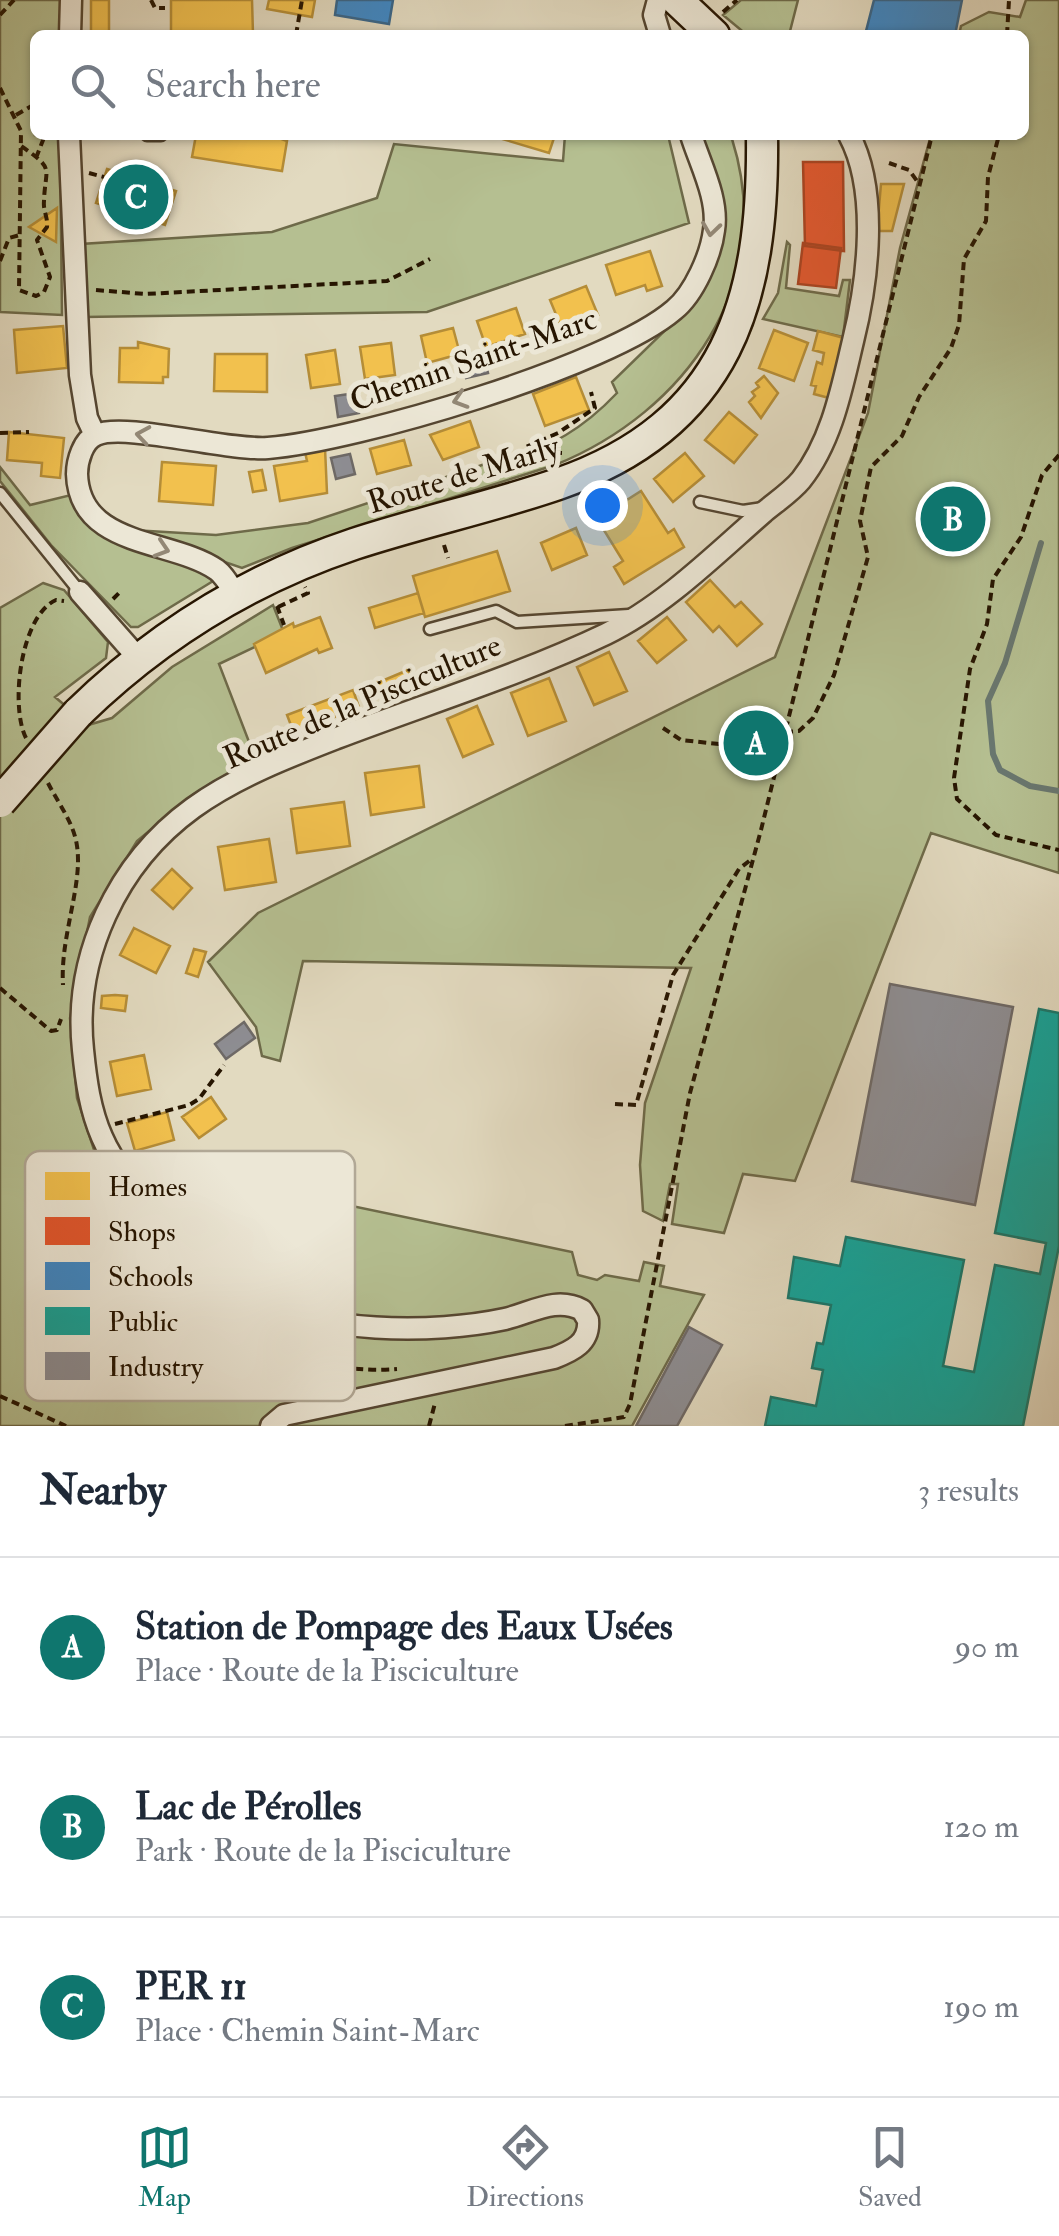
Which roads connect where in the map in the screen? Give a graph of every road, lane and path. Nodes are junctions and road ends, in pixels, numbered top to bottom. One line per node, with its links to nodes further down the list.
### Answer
1 (14, 0): 10 (path)
2 (71, 0): 12 (street)
3 (152, 0): 9 (path)
4 (302, 0): 13 (path)
5 (658, 0): 14 (street)
6 (673, 0): 11 (main road); 15 (main road)
7 (737, 0): 11 (path)
8 (1010, 0): 16 (path)
9 (165, 8)
10 (0, 15)
11 (721, 22)
12 (70, 30)
13 (297, 30)
14 (658, 30)
15 (688, 30)
16 (1007, 30)
17 (1, 92): 19 (path)
18 (30, 107): 19 (path)
19 (16, 115): 28 (path)
20 (43, 140): 29 (path)
21 (68, 140): 36 (street)
22 (693, 140): 40 (street, Chemin Saint-Marc, one-way to 40)
23 (743, 140): 32 (main road, Route de Marly)
24 (762, 140): 32 (main road, Route de Marly)
25 (850, 140): 47 (street, Route de la Pisciculture)
26 (931, 140): 31 (path)
27 (998, 140): 59 (path)
28 (21, 146): 29 (path); 33 (path)
29 (36, 158): 33 (path)
30 (889, 163): 31 (path)
31 (920, 184): 59 (path)
32 (760, 212): 52 (main road, Route de Marly)
33 (20, 235): 35 (path)
34 (430, 260): 36 (path)
35 (0, 261)
36 (76, 289): 40 (street)
37 (591, 392): 41 (path)
38 (29, 432): 39 (path)
39 (0, 433)
40 (95, 435): 52 (street, one-way to 52)
41 (570, 450)
42 (1059, 456): 64 (path)
43 (605, 482): 46 (path)
44 (0, 493): 51 (lane)
45 (700, 502): 47 (lane)
46 (618, 503)
47 (770, 507): 54 (street, Route de la Pisciculture)
48 (442, 536): 49 (path)
49 (448, 558)
50 (306, 589): 55 (path)
51 (80, 592): 57 (street)
52 (235, 594): 57 (main road, Route de Marly)
53 (56, 600): 60 (path)
54 (635, 615): 56 (lane, Route de la Pisciculture); 72 (street, Route de la Pisciculture)
55 (284, 625)
56 (430, 629)
57 (139, 659): 63 (main road, Route de Marly, bridge)
58 (663, 728): 61 (path)
59 (784, 732): 61 (path)
60 (29, 744)
61 (778, 760): 65 (path)
62 (44, 774): 66 (path)
63 (0, 802)
64 (1059, 850)
65 (753, 858): 70 (path); 82 (path)
66 (61, 956)
67 (0, 988): 68 (path)
68 (57, 1030)
69 (224, 1065): 71 (path)
70 (615, 1104)
71 (118, 1124)
72 (110, 1151)
73 (355, 1322): 75 (street, Route de la Pisciculture)
74 (355, 1367): 75 (path)
75 (434, 1383): 77 (street, Route de la Pisciculture); 81 (path)
76 (0, 1396): 79 (path)
77 (355, 1400)
78 (350, 1401): 80 (street, Route de la Pisciculture)
79 (66, 1426)
80 (271, 1426)
81 (430, 1426)
82 (566, 1426)

